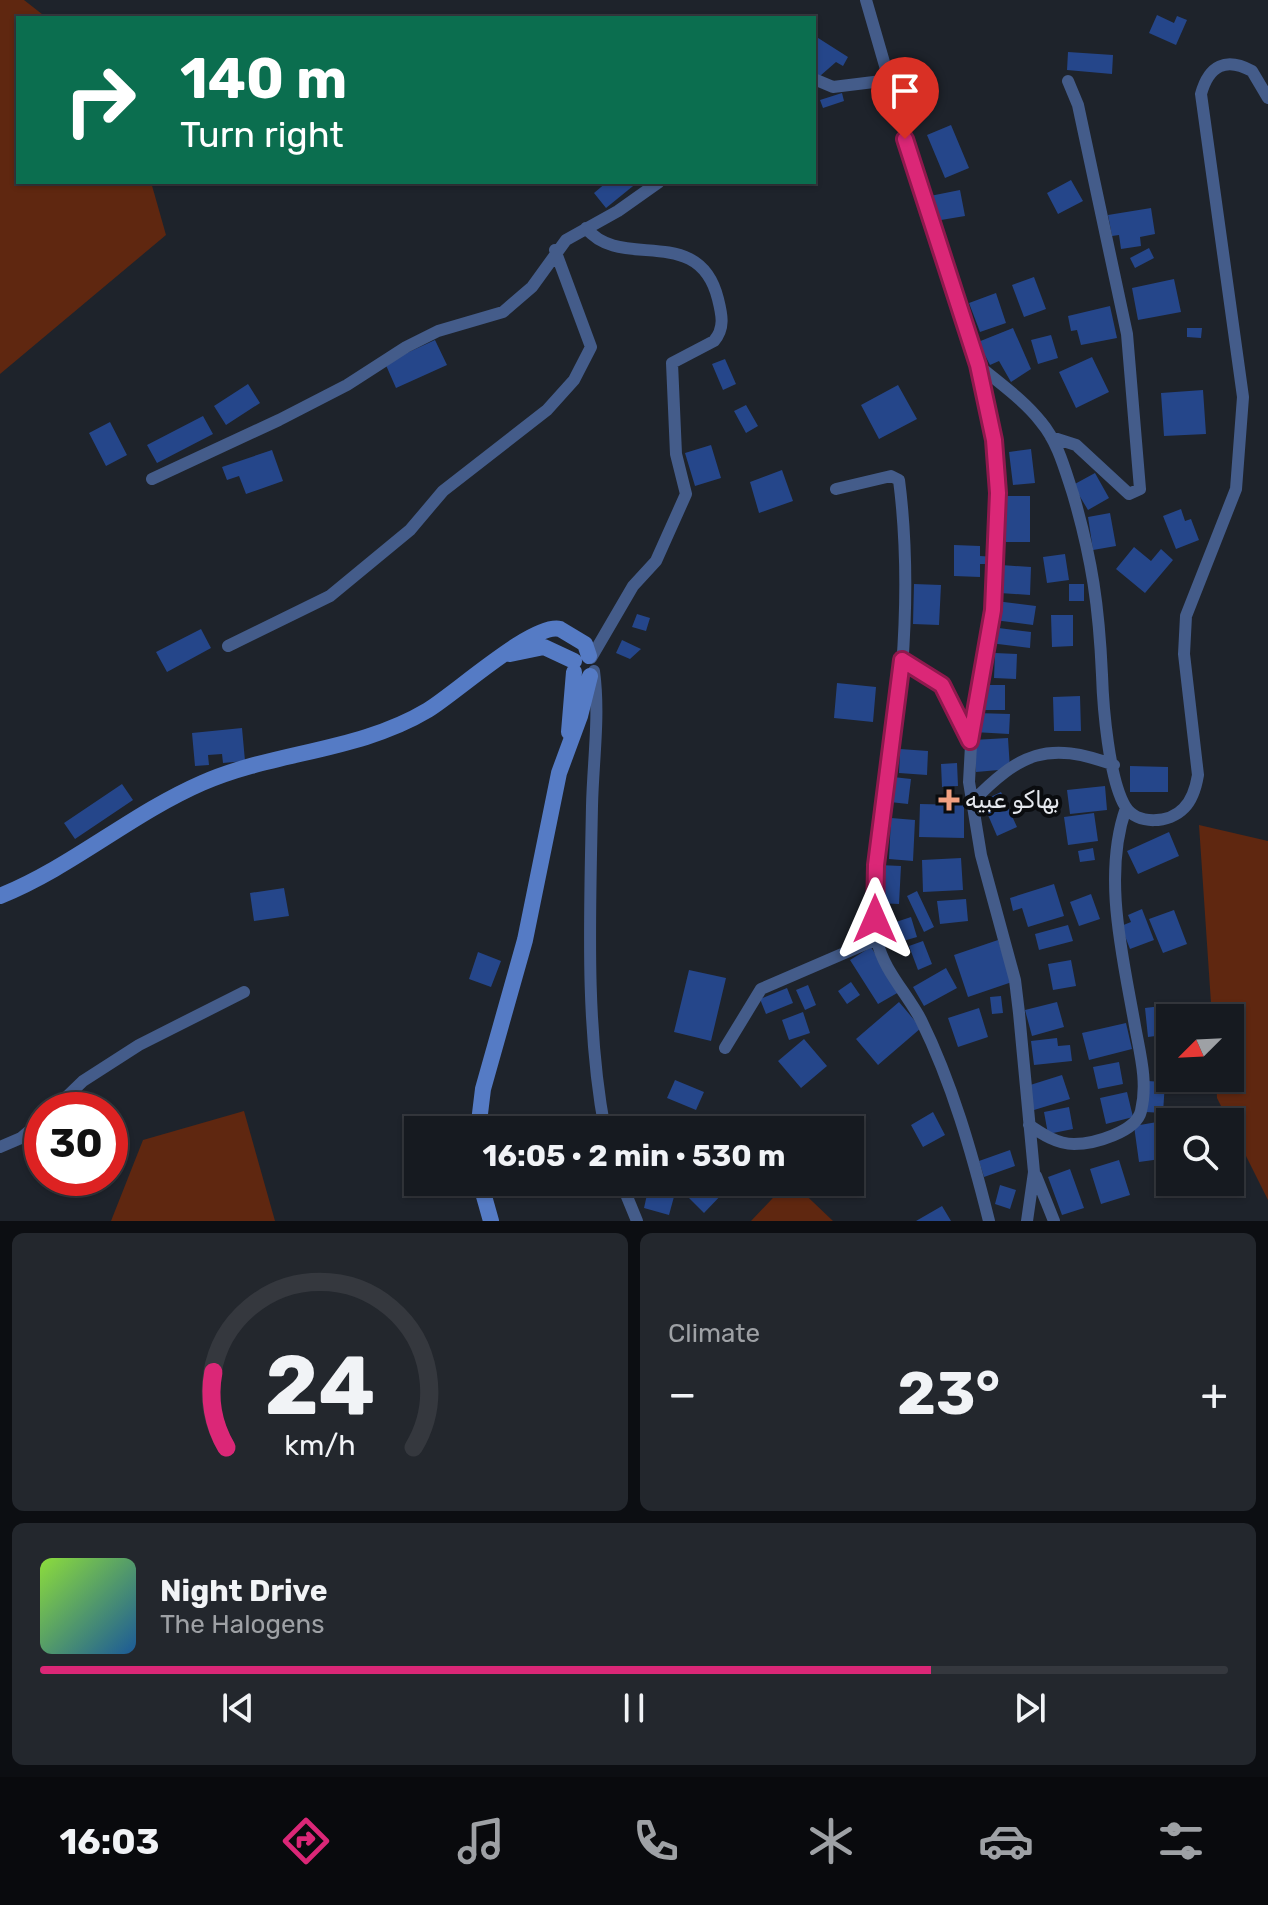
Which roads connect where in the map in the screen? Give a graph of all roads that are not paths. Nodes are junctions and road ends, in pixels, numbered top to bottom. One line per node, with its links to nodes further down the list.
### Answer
1 (866, 0): 3 (street)
2 (816, 80): 3 (street)
3 (890, 80): 9 (street)
4 (1068, 81): 10 (street)
5 (1268, 98): 19 (street)
6 (656, 184): 7 (street)
7 (586, 228): 8 (street); 15 (street)
8 (555, 250): 11 (street); 13 (street)
9 (978, 365): 10 (street); 16 (street)
10 (1051, 437): 17 (street)
11 (152, 479)
12 (836, 489): 14 (street)
13 (228, 646)
14 (902, 660): 16 (street); 21 (street)
15 (585, 666): 20 (main road); 25 (main road); 26 (street)
16 (970, 741): 18 (street)
17 (1114, 765): 18 (street); 19 (street)
18 (971, 803): 27 (street)
19 (1126, 808): 27 (street)
20 (0, 896)
21 (877, 939): 23 (street); 35 (street)
22 (244, 992): 24 (street)
23 (725, 1048)
24 (72, 1092)
25 (480, 1116)
26 (602, 1116)
27 (1029, 1125): 30 (street)
28 (24, 1135): 29 (street)
29 (0, 1147)
30 (1034, 1172): 36 (street); 37 (street)
31 (484, 1196): 33 (main road)
32 (627, 1196): 34 (street)
33 (491, 1221)
34 (637, 1221)
35 (989, 1221)
36 (1027, 1221)
37 (1054, 1221)

